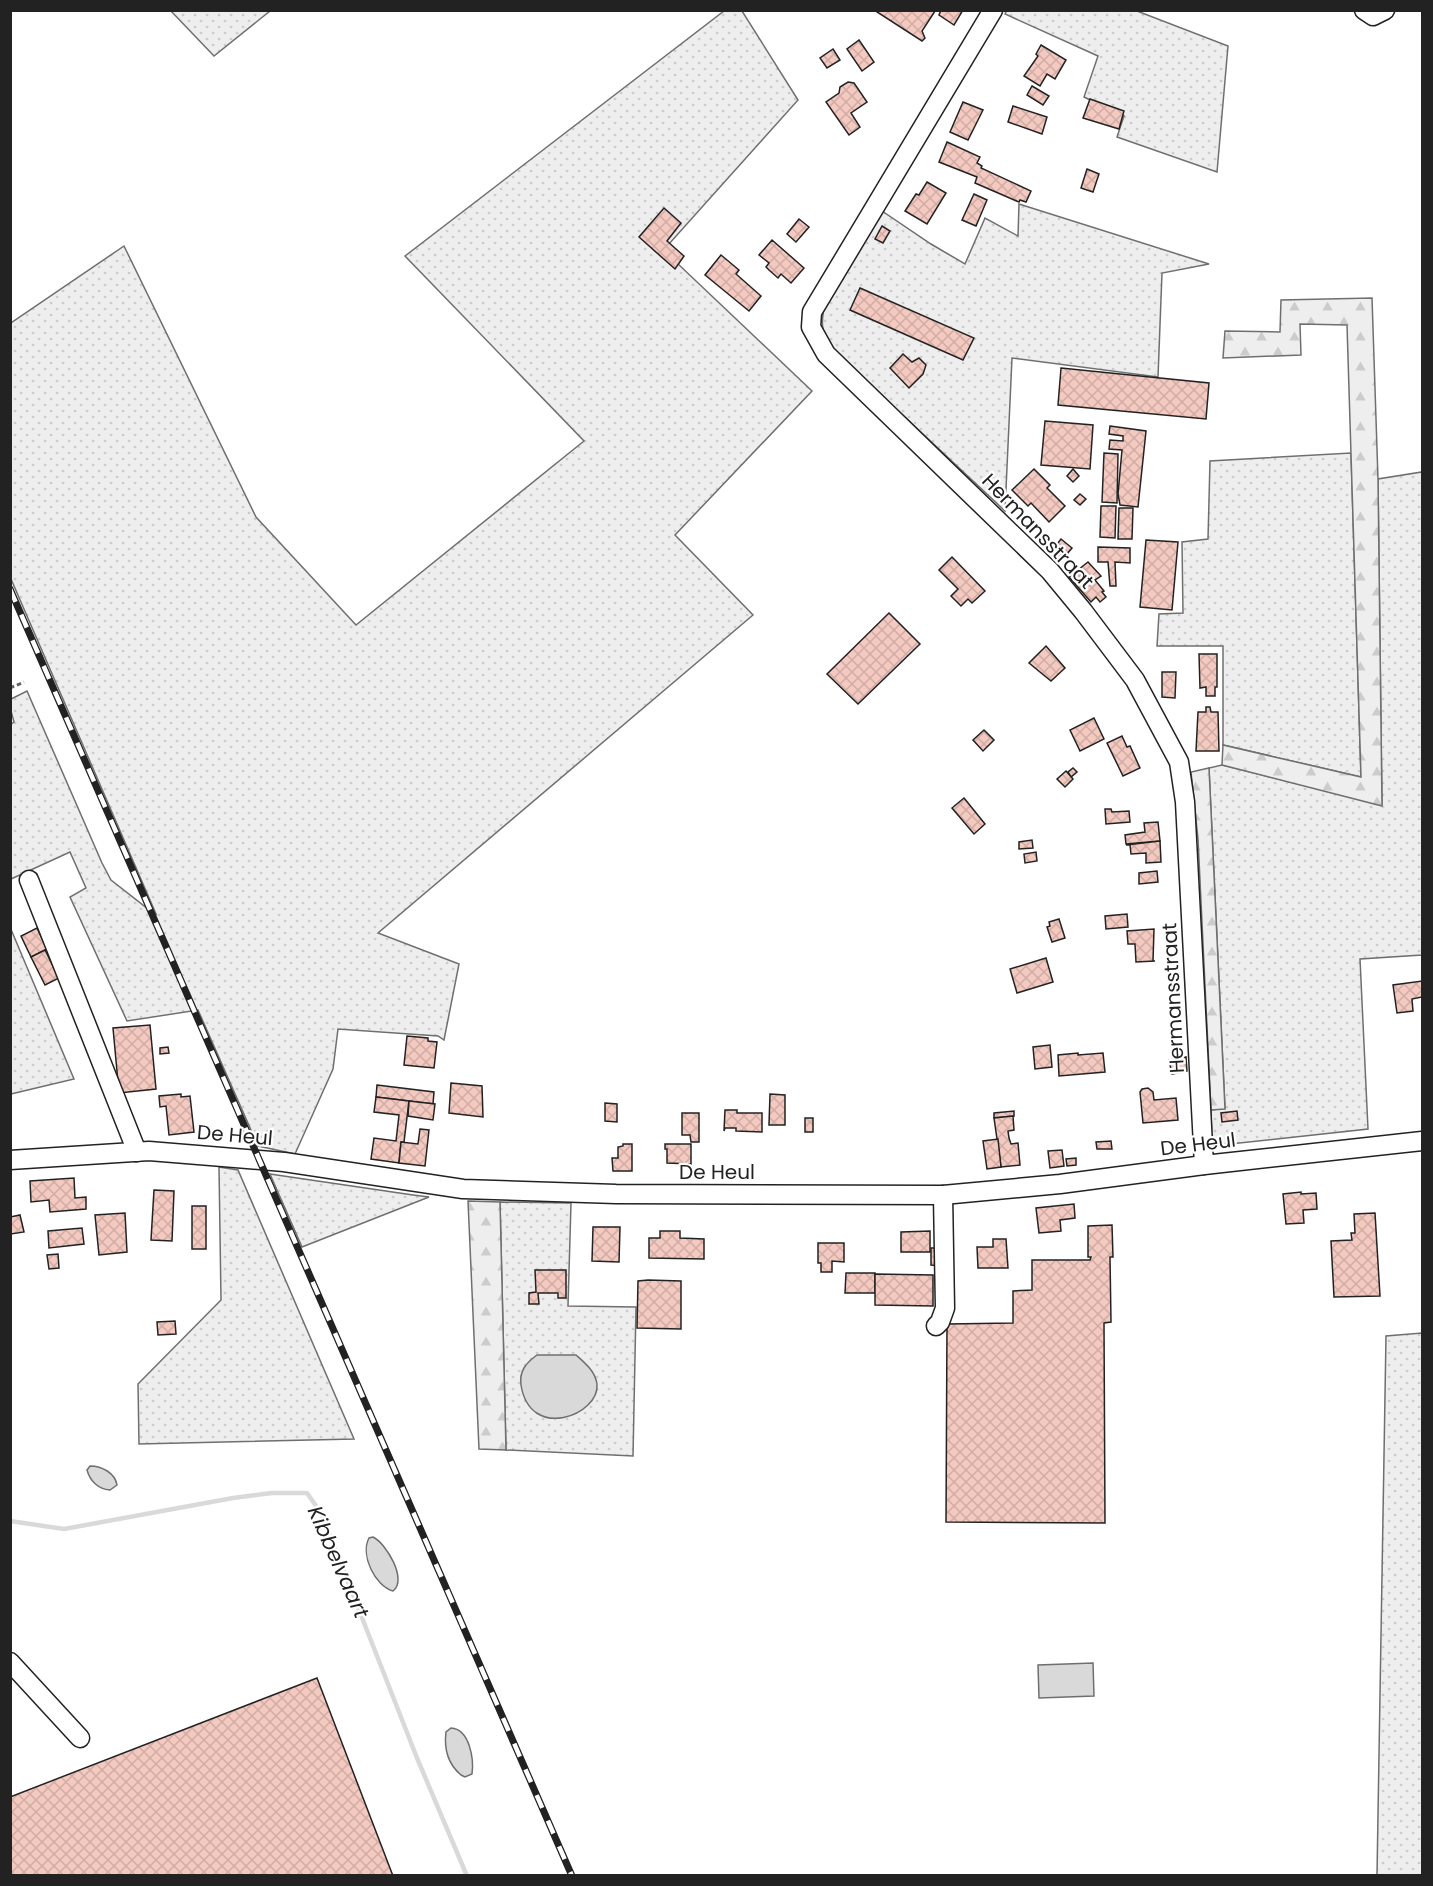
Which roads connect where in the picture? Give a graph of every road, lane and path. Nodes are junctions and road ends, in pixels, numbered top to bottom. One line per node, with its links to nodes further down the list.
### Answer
1 (993, 10): 10 (street, Hermansstraat)
2 (1364, 10): 3 (street)
3 (1385, 10)
4 (24, 682): 5 (path)
5 (10, 688)
6 (29, 880): 8 (street)
7 (1422, 1141): 10 (street, De Heul)
8 (137, 1152): 9 (street, De Heul); 11 (street, De Heul)
9 (10, 1160)
10 (1204, 1165): 11 (street, De Heul)
11 (943, 1195): 12 (street)
12 (936, 1326)
13 (10, 1662): 14 (street)
14 (80, 1738)

